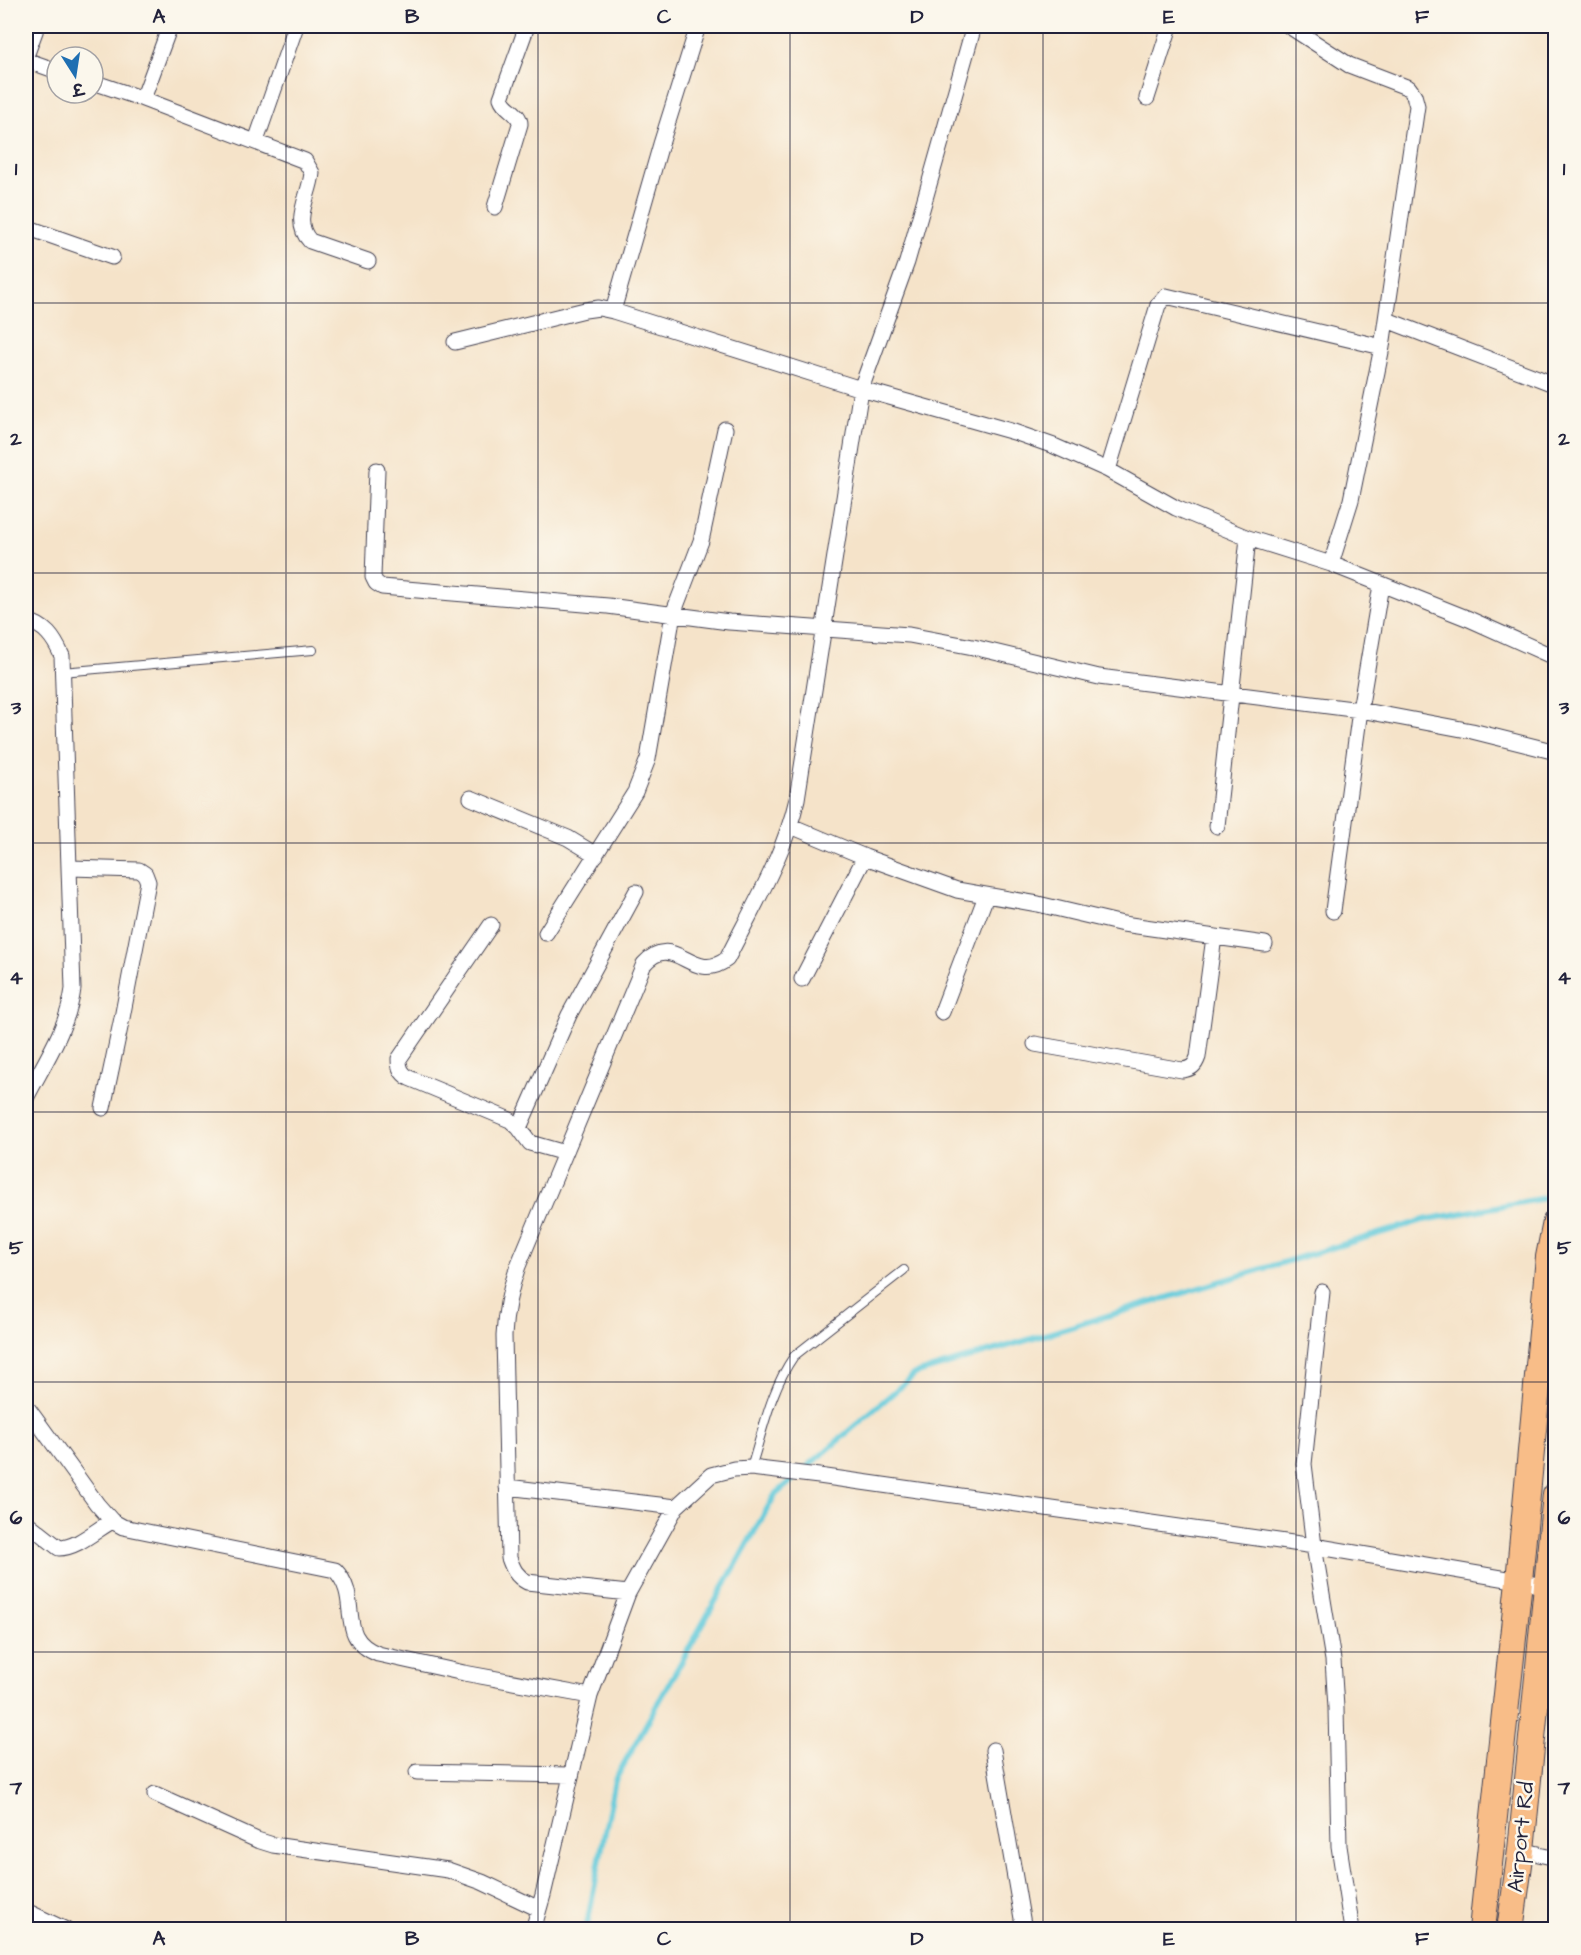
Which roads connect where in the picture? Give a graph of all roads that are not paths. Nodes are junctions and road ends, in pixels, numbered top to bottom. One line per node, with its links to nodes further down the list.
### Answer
1 (37, 26): 9 (street)
2 (170, 26): 13 (street)
3 (296, 26): 14 (street)
4 (527, 26): 15 (street)
5 (698, 26): 19 (street)
6 (974, 26): 24 (street)
7 (1170, 26): 12 (street)
8 (1289, 26): 20 (street)
9 (26, 58): 10 (street)
10 (45, 66)
11 (105, 86): 13 (street)
12 (1147, 98)
13 (143, 99): 14 (street)
14 (256, 141): 18 (street)
15 (495, 207)
16 (26, 227): 17 (street)
17 (112, 257)
18 (368, 261)
19 (613, 311): 21 (street); 24 (street)
20 (1387, 321): 22 (street); 23 (street)
21 (455, 342)
22 (1382, 347): 27 (street); 29 (street)
23 (1556, 385)
24 (861, 388): 27 (street); 33 (street)
25 (725, 429): 31 (street)
26 (377, 470): 31 (street)
27 (1108, 471): 28 (street)
28 (1248, 538): 29 (street); 37 (street)
29 (1331, 564): 30 (street)
30 (1381, 585): 35 (street); 38 (street)
31 (673, 614): 33 (street); 43 (street)
32 (26, 621): 36 (street)
33 (823, 628): 37 (street); 41 (street)
34 (313, 650): 36 (lane)
35 (1556, 658)
36 (62, 672): 45 (street)
37 (1233, 693): 38 (street); 42 (street)
38 (1360, 710): 39 (street); 48 (street)
39 (1556, 752)
40 (471, 798): 43 (street)
41 (791, 826): 44 (street); 59 (street)
42 (1218, 826)
43 (596, 855): 50 (street)
44 (865, 857): 47 (street); 53 (street)
45 (70, 868): 56 (street); 57 (street)
46 (636, 892): 58 (street)
47 (986, 896): 51 (street); 54 (street)
48 (1333, 911)
49 (491, 925): 58 (street)
50 (546, 933)
51 (1214, 937): 52 (street); 55 (street)
52 (1265, 944)
53 (802, 979)
54 (942, 1012)
55 (1035, 1044)
56 (26, 1098)
57 (103, 1108)
58 (519, 1128): 59 (street)
59 (565, 1153): 65 (street)
60 (1556, 1222): 71 (main road)
61 (904, 1270): 64 (lane)
62 (1322, 1292): 70 (street)
63 (26, 1406): 68 (street)
64 (752, 1468): 67 (street); 70 (street)
65 (507, 1487): 67 (street); 73 (street)
66 (1556, 1494): 72 (main road, Airport Rd)
67 (676, 1508): 73 (street)
68 (112, 1521): 69 (street); 74 (street)
69 (26, 1522)
70 (1314, 1546): 71 (street); 86 (street)
71 (1519, 1581): 72 (street); 87 (main road)
72 (1547, 1587): 79 (main road, Airport Rd)
73 (628, 1593): 74 (street)
74 (590, 1696): 77 (street)
75 (993, 1750): 85 (street)
76 (417, 1772): 77 (street)
77 (571, 1775): 81 (street)
78 (155, 1794): 81 (street)
79 (1521, 1850): 80 (street); 88 (main road, Airport Rd)
80 (1556, 1858)
81 (539, 1909): 84 (street)
82 (26, 1911): 83 (street)
83 (66, 1929)
84 (533, 1929)
85 (1024, 1929)
86 (1352, 1929)
87 (1482, 1929)
88 (1510, 1929)

